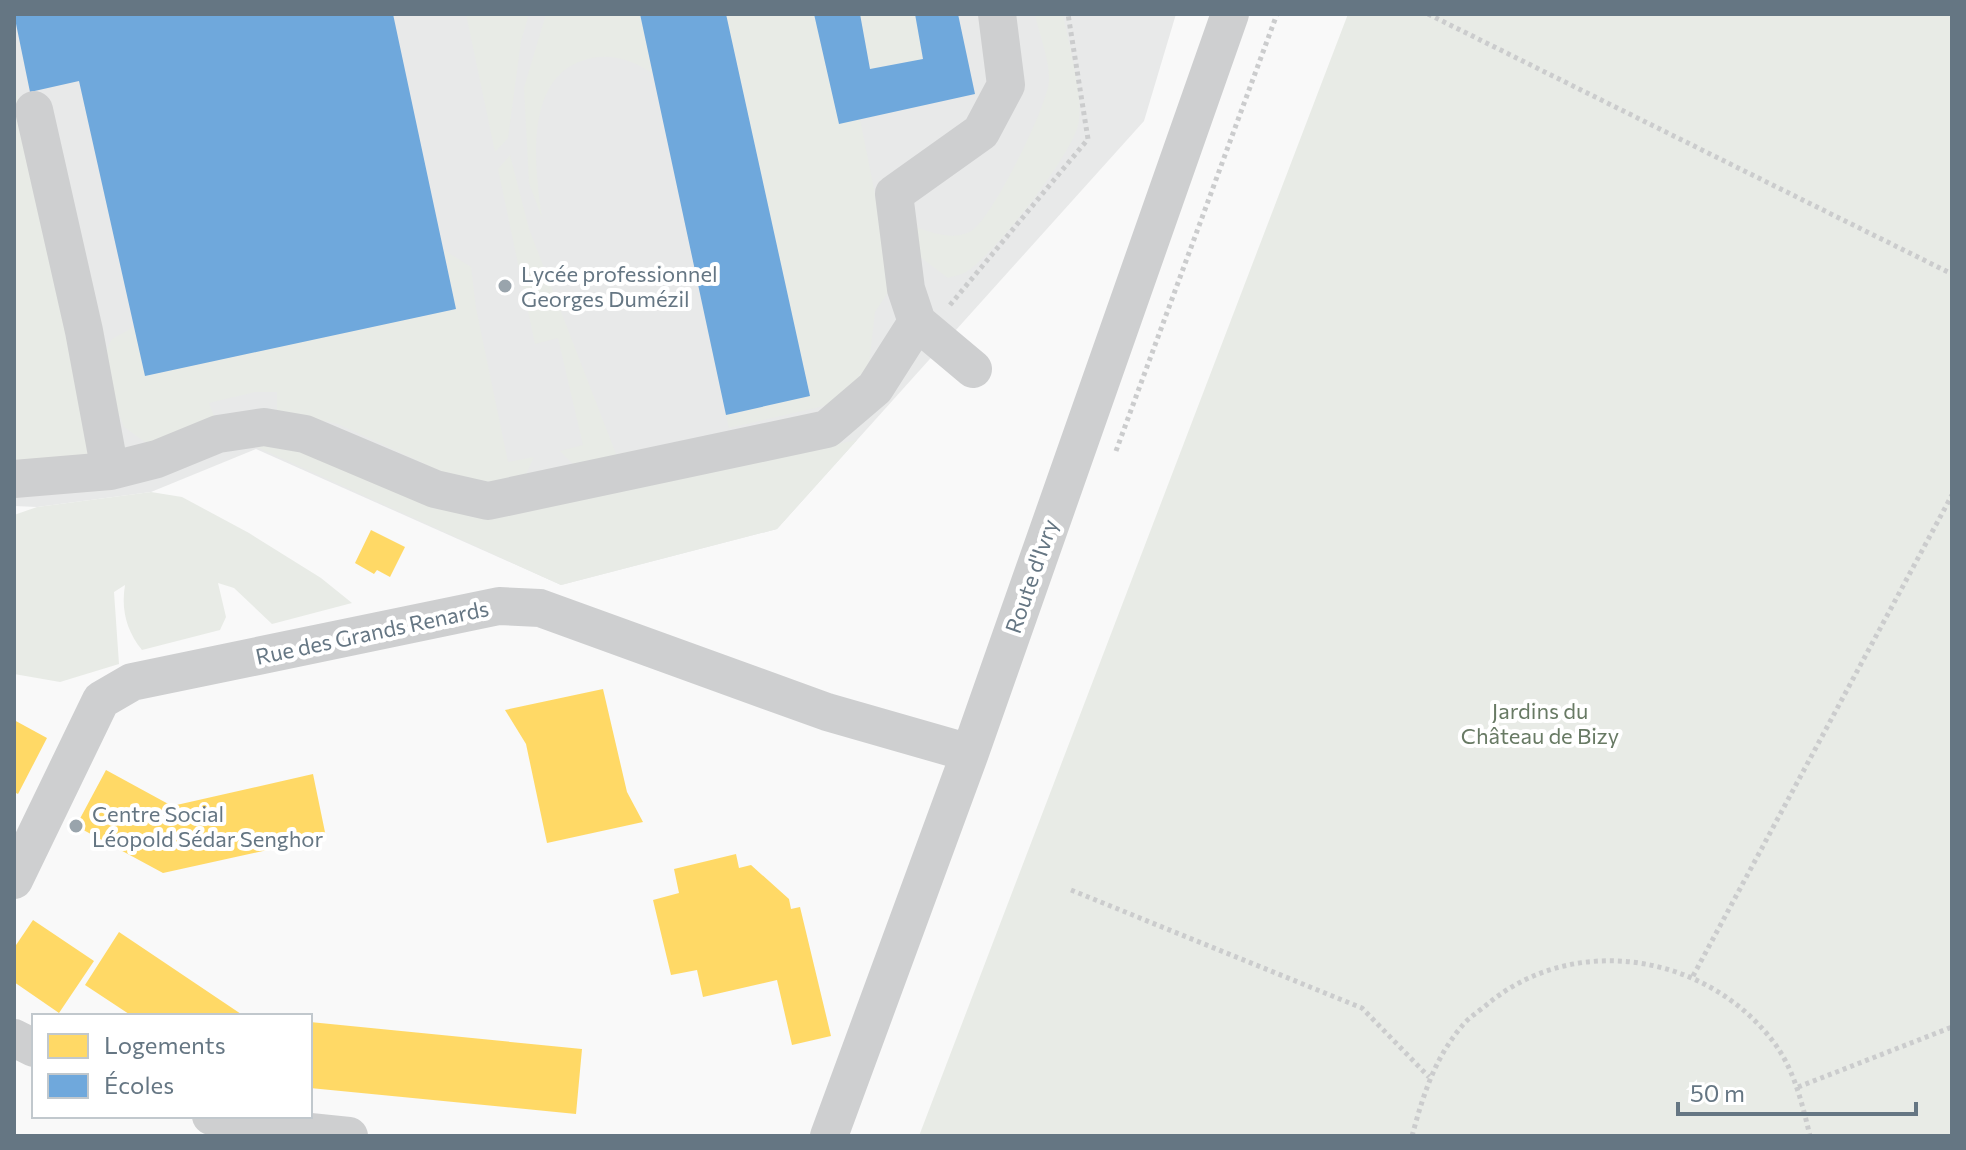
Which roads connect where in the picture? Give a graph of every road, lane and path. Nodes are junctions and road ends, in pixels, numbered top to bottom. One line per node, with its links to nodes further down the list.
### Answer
1 (997, 14): 7 (street)
2 (1068, 14): 7 (path)
3 (1230, 14): 12 (street, Route d'Ivry)
4 (1428, 14): 6 (path)
5 (34, 110): 9 (street)
6 (1952, 274)
7 (917, 322): 8 (street); 9 (street)
8 (973, 369)
9 (110, 471): 10 (street)
10 (14, 479)
11 (1952, 495): 15 (path)
12 (970, 753): 13 (street, Rue des Grands Renards); 23 (street, Route d'Ivry)
13 (14, 880)
14 (1071, 890): 19 (path)
15 (1693, 976): 19 (path); 20 (path)
16 (1952, 1027): 20 (path)
17 (14, 1038): 18 (street)
18 (32, 1047)
19 (1429, 1077): 24 (path)
20 (1798, 1087): 25 (path)
21 (221, 1118): 22 (street)
22 (349, 1136)
23 (829, 1136)
24 (1412, 1136)
25 (1810, 1136)

